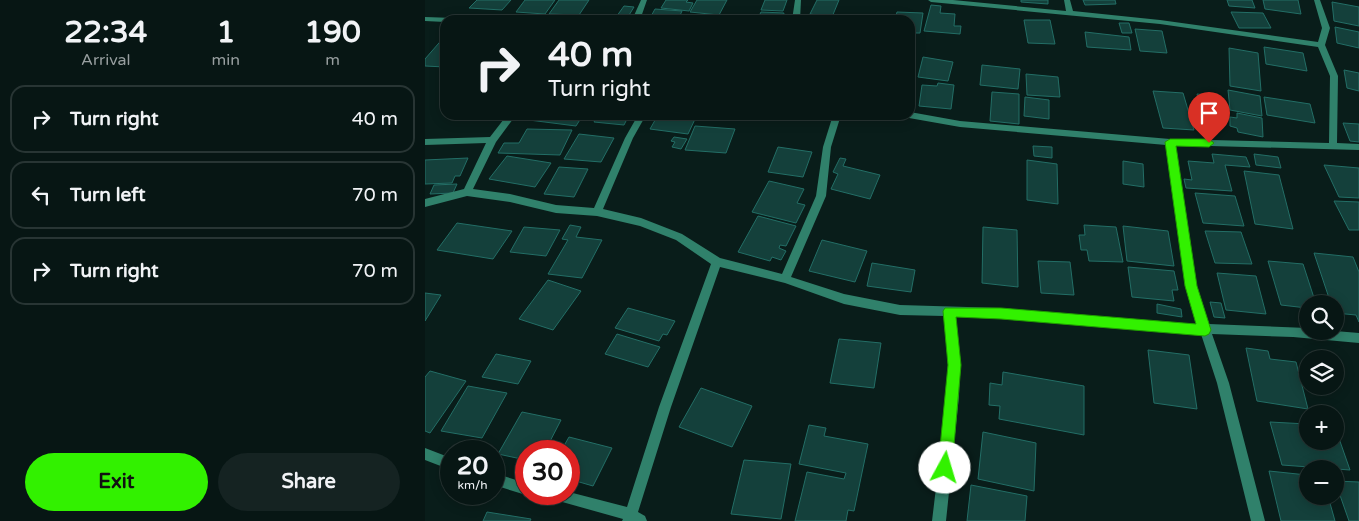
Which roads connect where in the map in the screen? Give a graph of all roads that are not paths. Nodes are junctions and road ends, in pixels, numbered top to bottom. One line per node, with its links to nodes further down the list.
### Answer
1 (644, 0): 8 (street)
2 (798, 0): 9 (street)
3 (931, 0): 6 (street)
4 (1067, 0): 7 (street)
5 (1317, 0): 12 (street)
6 (969, 1): 7 (street)
7 (1070, 13): 12 (street)
8 (638, 15)
9 (796, 15)
10 (425, 19): 11 (street)
11 (440, 20)
12 (1321, 45): 20 (street)
13 (915, 116): 19 (street)
14 (508, 120): 17 (street)
15 (639, 120): 24 (street)
16 (835, 120): 26 (street)
17 (492, 140): 18 (street); 22 (street)
18 (425, 142)
19 (1170, 142): 20 (street); 28 (street)
20 (1333, 145): 21 (street)
21 (1359, 147)
22 (467, 192): 23 (street); 24 (street)
23 (425, 203)
24 (597, 212): 25 (street)
25 (717, 262): 26 (street); 33 (street)
26 (785, 279): 27 (street)
27 (949, 311): 28 (street); 34 (street)
28 (1205, 330): 29 (street); 35 (street)
29 (1359, 338)
30 (425, 454): 31 (street)
31 (440, 460)
32 (580, 503): 33 (street)
33 (633, 519)
34 (939, 521)
35 (1258, 521)

